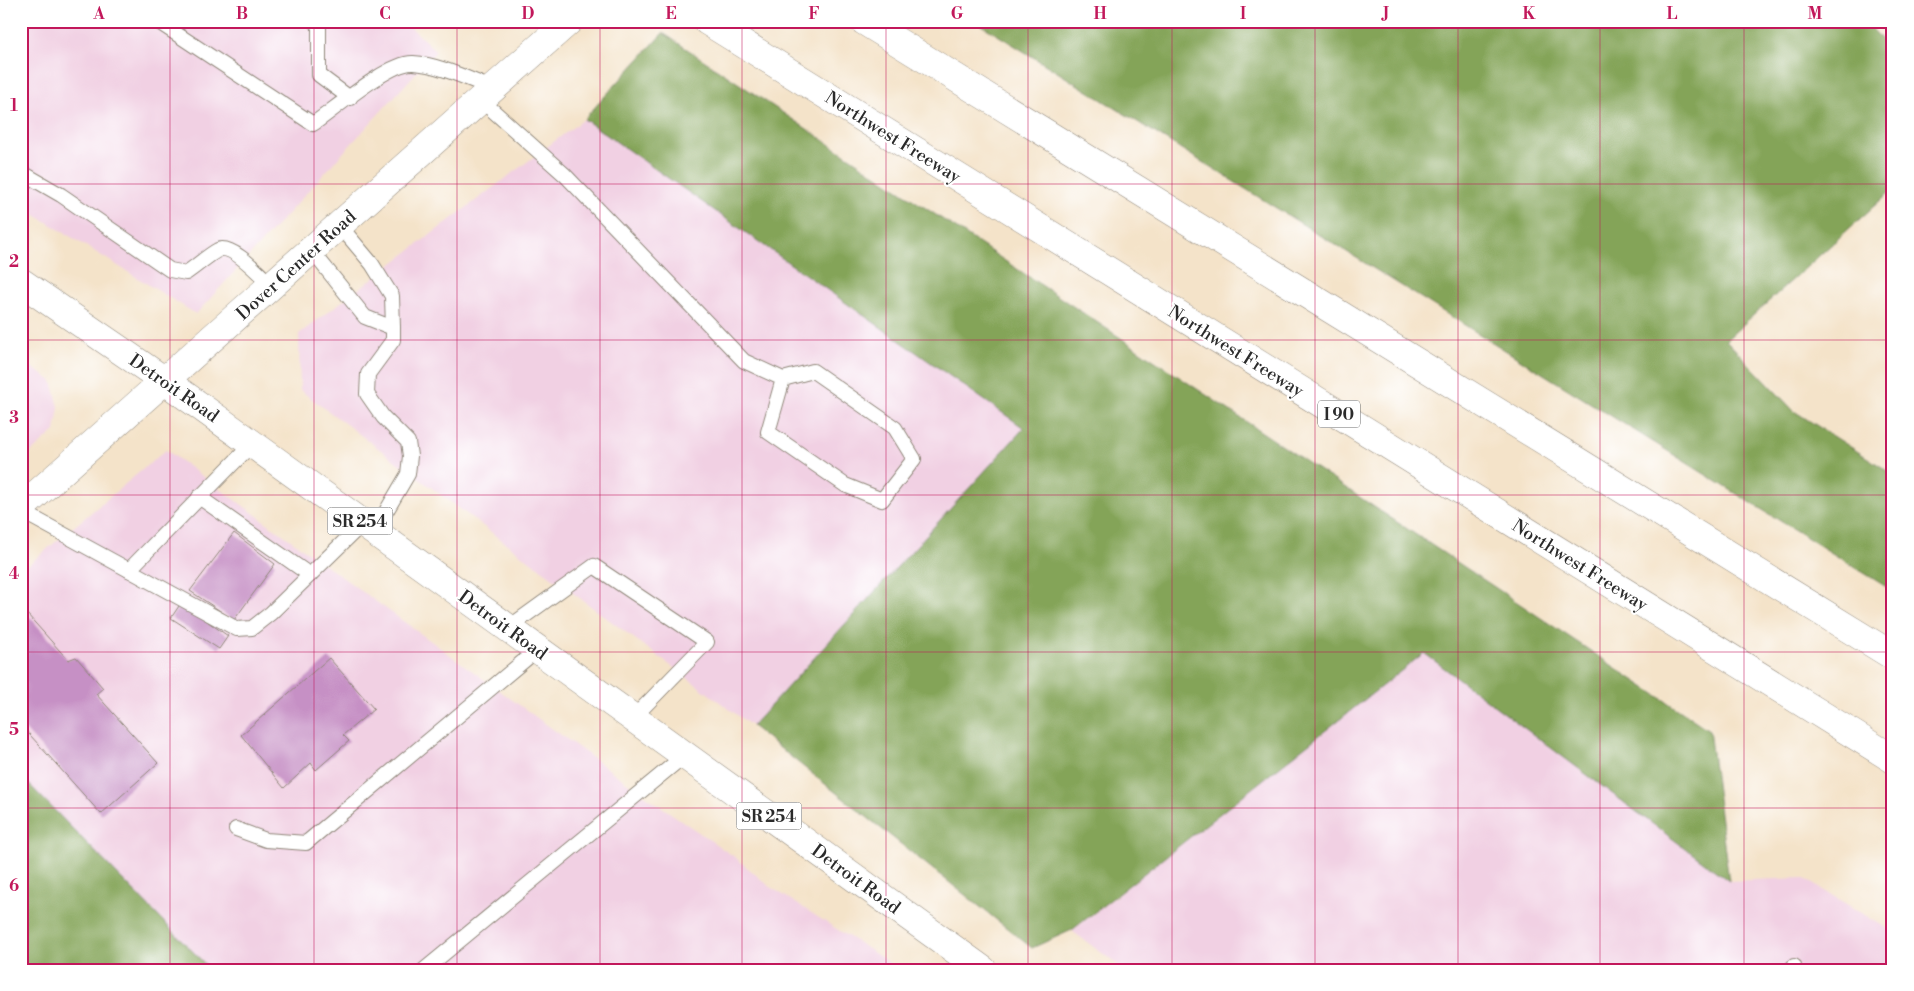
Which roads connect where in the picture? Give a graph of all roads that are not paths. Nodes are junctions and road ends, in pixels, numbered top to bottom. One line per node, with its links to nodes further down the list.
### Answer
1 (157, 21): 7 (lane)
2 (314, 21): 7 (lane)
3 (569, 21): 6 (main road, Dover Center Road)
4 (708, 21): 27 (main road, Northwest Freeway / I 90)
5 (864, 21): 24 (main road)
6 (487, 94): 7 (lane); 9 (main road, Dover Center Road); 14 (lane)
7 (350, 98)
8 (21, 172): 12 (lane)
9 (340, 226): 10 (main road, Dover Center Road); 13 (lane)
10 (312, 251): 12 (main road, Dover Center Road); 13 (lane)
11 (21, 282): 15 (main road, Detroit Road / SR 254)
12 (272, 286): 15 (main road, Dover Center Road)
13 (393, 328): 19 (lane)
14 (783, 379): 14 (lane)
15 (165, 381): 16 (main road, Detroit Road / SR 254); 18 (main road, Dover Center Road)
16 (252, 444): 17 (lane); 19 (main road, Detroit Road / SR 254)
17 (200, 497): 20 (lane); 21 (lane)
18 (21, 509): 20 (lane)
19 (369, 528): 21 (lane); 22 (main road, Detroit Road / SR 254)
20 (129, 570): 21 (lane)
21 (310, 575)
22 (508, 628): 23 (main road, Detroit Road / SR 254); 25 (lane)
23 (538, 649): 25 (main road, Detroit Road / SR 254); 28 (lane)
24 (1893, 656)
25 (632, 718): 26 (main road, Detroit Road / SR 254)
26 (685, 755): 29 (lane); 30 (main road, Detroit Road / SR 254)
27 (1893, 759)
28 (236, 828)
29 (424, 970)
30 (983, 970)

